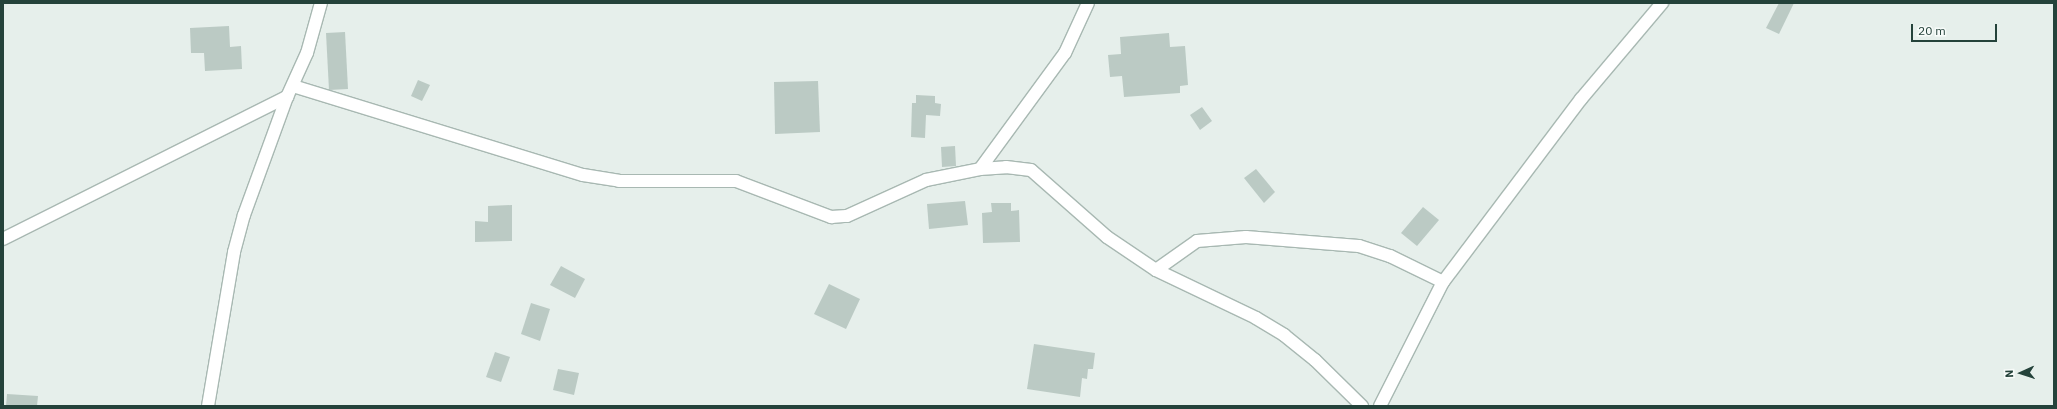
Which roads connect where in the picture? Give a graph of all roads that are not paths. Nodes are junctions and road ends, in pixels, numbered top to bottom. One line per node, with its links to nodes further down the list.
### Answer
1 (321, 3): 4 (street)
2 (1088, 3): 6 (street)
3 (1662, 3): 9 (street)
4 (293, 86): 5 (street); 6 (street)
5 (287, 97): 7 (street); 10 (street)
6 (980, 169): 8 (street)
7 (3, 239)
8 (1156, 270): 9 (street); 11 (street)
9 (1443, 282): 12 (street)
10 (208, 406)
11 (1362, 406)
12 (1380, 406)

